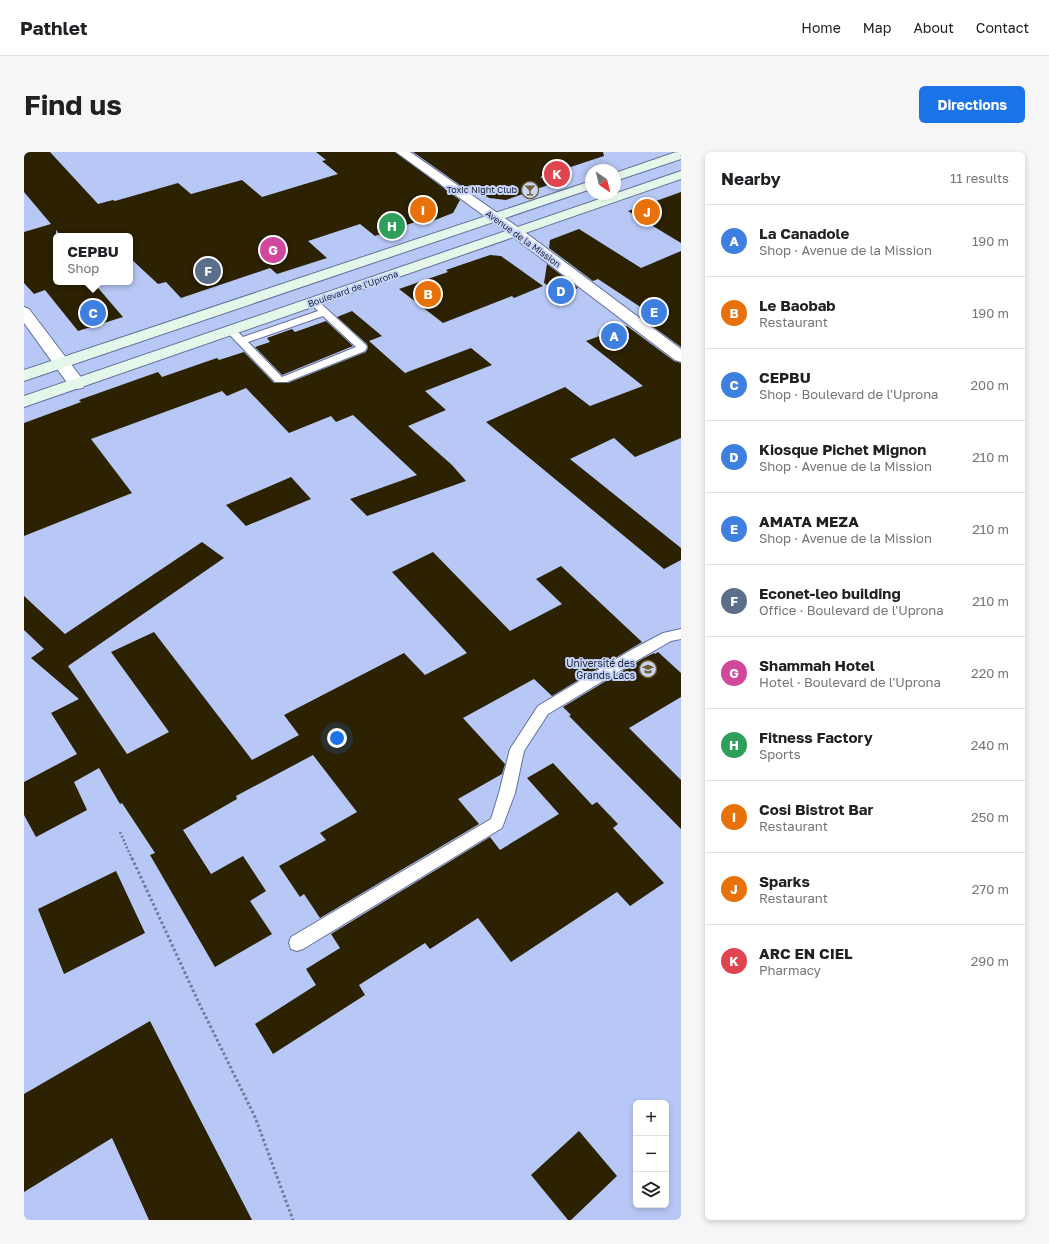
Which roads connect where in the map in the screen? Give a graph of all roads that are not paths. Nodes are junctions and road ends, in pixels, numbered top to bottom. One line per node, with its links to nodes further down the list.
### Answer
1 (402, 152): 6 (street, Avenue de la Mission)
2 (681, 155): 3 (street)
3 (621, 175)
4 (681, 175): 7 (street, Boulevard de l'Uprona)
5 (585, 187): 6 (street)
6 (494, 218): 7 (street, Avenue de la Mission); 12 (street)
7 (516, 233): 8 (street, Boulevard de l'Uprona); 11 (street, Avenue de la Mission)
8 (319, 307): 10 (street, Boulevard de l'Uprona); 10 (lane)
9 (24, 312): 12 (street)
10 (236, 336): 14 (street, Boulevard de l'Uprona)
11 (681, 357)
12 (62, 364): 13 (street); 14 (street)
13 (24, 376)
14 (77, 384): 15 (street, Boulevard de l'Uprona)
15 (24, 402)
16 (681, 634): 17 (lane)
17 (297, 942)

